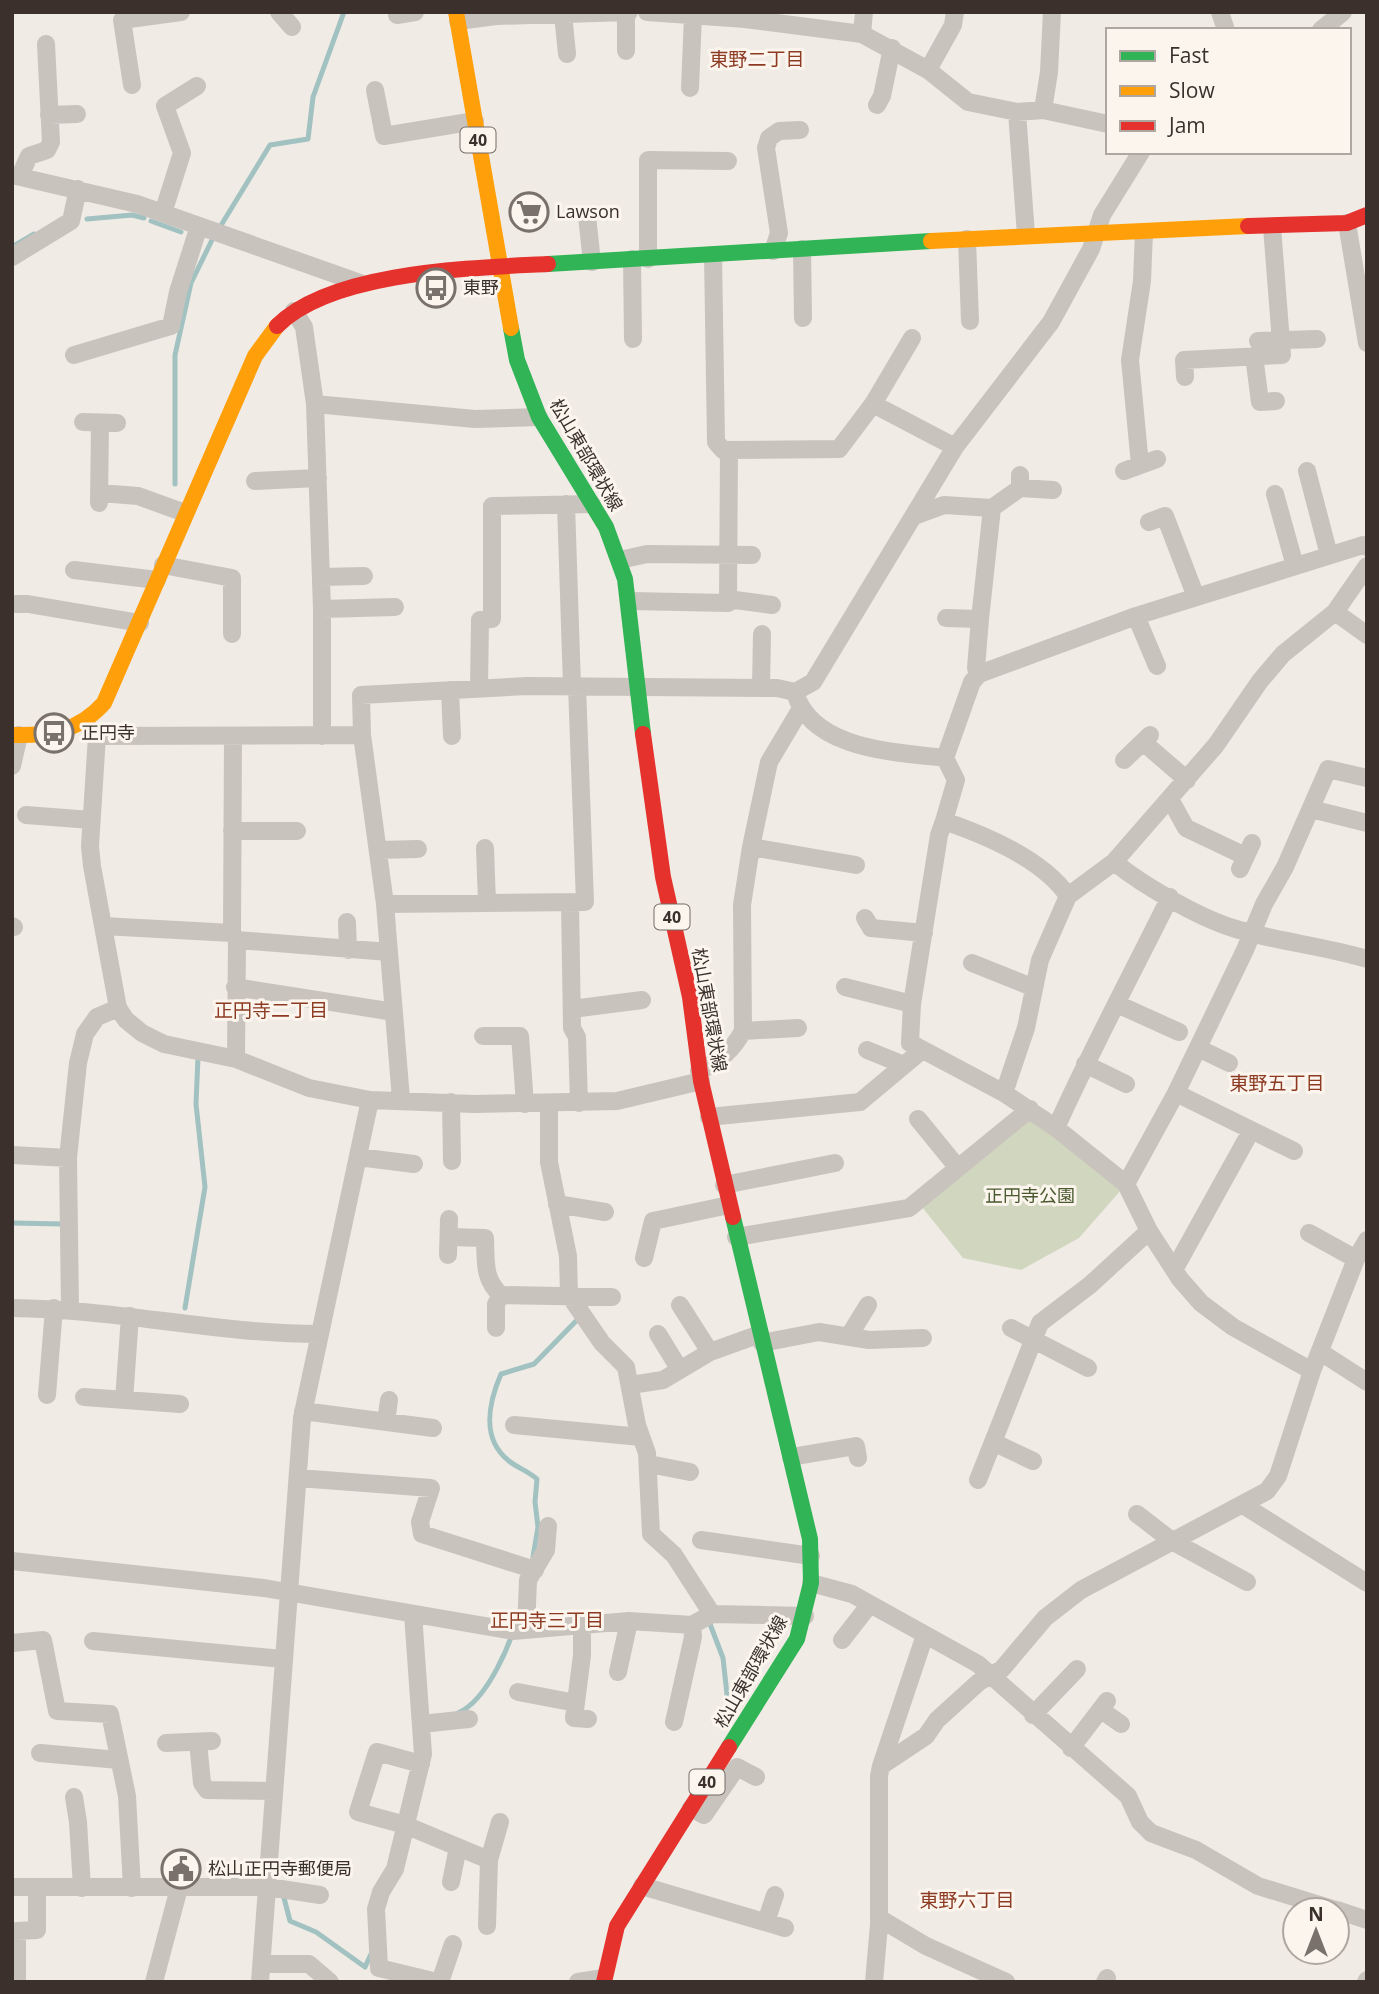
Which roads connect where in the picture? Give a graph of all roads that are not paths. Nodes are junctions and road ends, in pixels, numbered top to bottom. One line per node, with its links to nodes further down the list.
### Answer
1 (181, 12): 23 (street)
2 (279, 12): 15 (street)
3 (415, 12): 11 (street)
4 (628, 12): 10 (street); 20 (street)
5 (647, 12): 12 (street)
6 (864, 12): 17 (street)
7 (955, 12): 22 (street)
8 (1052, 12): 28 (street)
9 (1343, 12): 16 (street)
10 (556, 14): 14 (street); 21 (street)
11 (397, 15)
12 (693, 15): 13 (street); 25 (street)
13 (736, 15): 17 (street)
14 (457, 17): 32 (main road, 松山東部環状線 / 40)
15 (292, 27)
16 (1323, 28)
17 (862, 34): 19 (street)
18 (46, 44): 31 (street)
19 (892, 48): 22 (street); 27 (street)
20 (626, 51)
21 (566, 54)
22 (928, 70): 29 (street)
23 (132, 85)
24 (197, 86): 39 (street)
25 (690, 88)
26 (375, 90): 32 (street)
27 (877, 105)
28 (1043, 110): 29 (street); 33 (street)
29 (1017, 112): 47 (street)
30 (78, 114): 31 (street)
31 (49, 115): 37 (street)
32 (475, 121): 55 (main road, 松山東部環状線 / 40)
33 (1106, 124)
34 (800, 130): 50 (street)
35 (1140, 154): 45 (street)
36 (728, 161): 53 (street)
37 (16, 176): 38 (street)
38 (78, 190): 39 (street); 52 (street)
39 (163, 214): 43 (street)
40 (1367, 215): 42 (main road)
41 (587, 216): 54 (street)
42 (1347, 223): 44 (main road); 57 (street)
43 (199, 226): 56 (street); 67 (street)
44 (1272, 227): 46 (main road); 64 (street)
45 (1096, 231): 46 (main road); 47 (main road); 74 (street)
46 (1144, 232): 76 (street)
47 (1026, 235): 48 (main road)
48 (967, 239): 49 (main road); 60 (street)
49 (802, 249): 50 (main road); 59 (street)
50 (773, 251): 51 (main road)
51 (713, 254): 53 (main road); 75 (street)
52 (12, 257)
53 (640, 259): 54 (main road); 62 (street)
54 (592, 262): 55 (main road)
55 (499, 267): 56 (main road); 72 (main road, 松山東部環状線 / 40)
56 (360, 283): 58 (main road)
57 (1363, 304): 65 (street)
58 (294, 311): 70 (street); 85 (main road)
59 (803, 318)
60 (970, 321)
61 (912, 338): 71 (street)
62 (633, 339)
63 (1317, 339): 64 (street)
64 (1282, 340): 66 (street)
65 (1367, 343)
66 (1256, 349): 68 (street); 69 (street)
67 (86, 357)
68 (1185, 377)
69 (1276, 401)
70 (315, 404): 72 (street); 78 (street)
71 (873, 404): 74 (street); 75 (street)
72 (539, 417): 82 (main road, 松山東部環状線 / 40)
73 (100, 423): 85 (street)
74 (955, 447): 86 (street)
75 (729, 451): 89 (street)
76 (1140, 465)
77 (1307, 471): 91 (street)
78 (318, 478): 79 (street); 98 (street)
79 (255, 481)
80 (1053, 490): 84 (street)
81 (1275, 494): 93 (street)
82 (593, 504): 83 (street); 92 (main road, 松山東部環状線 / 40)
83 (566, 505): 117 (street); 119 (street)
84 (992, 508): 86 (street); 109 (street)
85 (185, 513): 96 (main road)
86 (914, 516): 121 (street)
87 (1149, 522): 99 (street)
88 (1367, 547): 91 (street)
89 (728, 554): 90 (street); 92 (street); 100 (street)
90 (752, 555)
91 (1329, 555): 93 (street)
92 (620, 560): 101 (main road, 松山東部環状線 / 40)
93 (1295, 566): 99 (street)
94 (1367, 566): 106 (street)
95 (74, 570): 96 (street)
96 (160, 573): 110 (main road); 111 (street)
97 (364, 576): 98 (street)
98 (321, 577): 105 (street)
99 (1196, 597): 107 (street)
100 (728, 599): 101 (street); 103 (street)
101 (630, 601): 116 (main road, 松山東部環状線 / 40)
102 (12, 604): 110 (street)
103 (772, 605)
104 (395, 607): 105 (street)
105 (322, 609): 126 (street)
106 (1335, 612): 113 (street); 133 (street)
107 (1136, 616): 114 (street); 115 (street)
108 (946, 618): 109 (street)
109 (980, 619): 115 (street)
110 (140, 623): 123 (main road)
111 (232, 634)
112 (762, 634): 118 (street)
113 (1367, 635)
114 (1157, 666)
115 (979, 674): 129 (street)
116 (636, 685): 117 (street); 118 (street); 184 (main road, 松山東部環状線 / 40)
117 (574, 686): 119 (street); 151 (street)
118 (761, 687): 121 (street)
119 (479, 688): 120 (street)
120 (450, 690): 125 (street); 127 (street)
121 (795, 692): 122 (street)
122 (800, 710): 129 (street); 142 (street)
123 (91, 730): 124 (main road); 128 (street); 137 (street)
124 (16, 735): 131 (street)
125 (362, 735): 126 (street); 145 (street)
126 (322, 736): 128 (street)
127 (452, 736)
128 (233, 737): 140 (street)
129 (945, 758): 138 (street)
130 (1124, 760): 133 (street)
131 (12, 766)
132 (1367, 778): 135 (street)
133 (1187, 779): 134 (street)
134 (1170, 799): 146 (street); 147 (street)
135 (1311, 809): 139 (street); 158 (street)
136 (26, 815): 137 (street)
137 (91, 820): 156 (street)
138 (944, 821): 149 (street); 157 (street)
139 (1367, 823)
140 (232, 831): 141 (street); 159 (street)
141 (297, 831)
142 (751, 847): 148 (street); 174 (street)
143 (485, 848): 152 (street)
144 (418, 849): 145 (street)
145 (378, 850): 153 (street)
146 (1245, 856)
147 (1114, 862): 149 (street); 150 (street)
148 (856, 865)
149 (1068, 896): 166 (street)
150 (1170, 897): 158 (street); 169 (street)
151 (570, 902): 152 (street); 171 (street)
152 (487, 903): 153 (street)
153 (385, 904): 161 (street)
154 (865, 918): 157 (street)
155 (346, 922): 160 (street)
156 (103, 926): 159 (street); 170 (street)
157 (924, 933): 168 (street)
158 (1252, 933): 162 (street); 177 (street)
159 (234, 936): 160 (street); 164 (street)
160 (348, 950): 161 (street)
161 (389, 952): 172 (street)
162 (1367, 959)
163 (972, 963): 166 (street)
164 (235, 987): 172 (street); 180 (street)
165 (845, 987): 168 (street)
166 (1032, 987): 186 (street)
167 (642, 1000): 171 (street)
168 (912, 1004): 179 (street)
169 (1117, 1004): 175 (street); 182 (street)
170 (118, 1008): 180 (street); 202 (street)
171 (572, 1009): 191 (street)
172 (394, 1012): 188 (street)
173 (798, 1028): 174 (street)
174 (743, 1031): 184 (street)
175 (1179, 1032)
176 (483, 1036): 192 (street)
177 (1198, 1048): 181 (street); 187 (street)
178 (867, 1050): 183 (street)
179 (921, 1051): 183 (street); 186 (street)
180 (236, 1059): 189 (street)
181 (1229, 1063)
182 (1085, 1064): 185 (street); 197 (street)
183 (904, 1065): 195 (street)
184 (700, 1076): 191 (street); 195 (main road, 松山東部環状線 / 40)
185 (1126, 1084)
186 (1004, 1093): 194 (street)
187 (1176, 1093): 198 (street); 207 (street)
188 (401, 1099): 189 (street); 190 (street)
189 (370, 1100): 201 (street)
190 (451, 1102): 192 (street); 203 (street)
191 (579, 1103): 193 (street)
192 (525, 1104): 193 (street)
193 (549, 1104): 209 (street)
194 (1030, 1109): 197 (street); 206 (street)
195 (709, 1117): 208 (main road, 松山東部環状線 / 40)
196 (918, 1119): 206 (street)
197 (1056, 1128): 207 (street)
198 (1251, 1131): 199 (street); 219 (street)
199 (1294, 1151)
200 (12, 1155): 202 (street)
201 (358, 1157): 205 (street); 230 (street)
202 (68, 1158): 226 (street)
203 (452, 1161)
204 (835, 1163): 208 (street)
205 (414, 1164)
206 (958, 1168): 215 (street)
207 (1126, 1184): 212 (street)
208 (724, 1185): 210 (main road, 松山東部環状線 / 40)
209 (558, 1203): 211 (street); 221 (street)
210 (729, 1206): 215 (main road, 松山東部環状線 / 40); 217 (street)
211 (605, 1212)
212 (1149, 1231): 219 (street); 235 (street)
213 (1309, 1233): 218 (street)
214 (449, 1237): 220 (street)
215 (736, 1237): 234 (main road, 松山東部環状線 / 40)
216 (1367, 1240): 218 (street)
217 (644, 1258)
218 (1356, 1259): 237 (street)
219 (1174, 1270): 240 (street)
220 (501, 1294): 221 (street); 228 (street)
221 (569, 1295): 222 (street); 242 (street)
222 (611, 1297)
223 (680, 1304): 236 (street)
224 (868, 1305): 232 (street)
225 (12, 1308): 226 (street)
226 (62, 1308): 227 (street); 243 (street)
227 (130, 1316): 230 (street); 245 (street)
228 (496, 1328)
229 (1011, 1328): 235 (street)
230 (320, 1334): 248 (street)
231 (658, 1334): 239 (street)
232 (849, 1336): 233 (street); 234 (street)
233 (923, 1338)
234 (761, 1339): 236 (street); 254 (main road, 松山東部環状線 / 40)
235 (1034, 1341): 238 (street); 253 (street)
236 (710, 1352): 239 (street)
237 (1321, 1353): 240 (street); 241 (street)
238 (1088, 1368)
239 (680, 1370): 242 (street)
240 (1312, 1371): 261 (street)
241 (1367, 1382)
242 (631, 1385): 252 (street)
243 (47, 1395)
244 (84, 1397): 245 (street)
245 (124, 1400): 247 (street)
246 (389, 1400): 250 (street)
247 (180, 1404)
248 (303, 1411): 250 (street); 259 (street)
249 (523, 1421): 252 (street)
250 (386, 1422): 251 (street)
251 (433, 1428)
252 (641, 1437): 257 (street)
253 (993, 1442): 256 (street); 260 (street)
254 (791, 1457): 255 (street); 266 (main road, 松山東部環状線 / 40)
255 (858, 1458)
256 (1033, 1461)
257 (649, 1464): 258 (street); 275 (street)
258 (690, 1472)
259 (298, 1478): 268 (street); 272 (street)
260 (978, 1480)
261 (1243, 1505): 265 (street); 271 (street)
262 (1137, 1514): 265 (street)
263 (548, 1526): 268 (street)
264 (701, 1540): 266 (street)
265 (1171, 1541): 269 (street); 288 (street)
266 (811, 1556): 270 (main road, 松山東部環状線 / 40)
267 (12, 1561): 272 (street)
268 (535, 1570): 280 (street)
269 (1247, 1581)
270 (811, 1583): 273 (street); 276 (main road, 松山東部環状線 / 40)
271 (1367, 1583)
272 (288, 1594): 274 (street); 285 (street)
273 (870, 1604): 281 (street); 282 (street)
274 (413, 1614): 280 (street); 295 (street)
275 (712, 1614): 276 (street); 279 (street)
276 (805, 1616): 306 (main road, 松山東部環状線 / 40)
277 (629, 1622): 278 (street); 279 (street); 287 (street)
278 (582, 1625): 280 (street); 290 (street)
279 (692, 1626): 294 (street)
280 (526, 1630)
281 (925, 1635): 288 (street); 301 (street)
282 (842, 1640)
283 (93, 1641): 285 (street)
284 (12, 1643): 299 (street)
285 (284, 1659): 304 (street)
286 (1077, 1669): 291 (street)
287 (618, 1672)
288 (991, 1676): 291 (street); 301 (street)
289 (518, 1692): 290 (street)
290 (576, 1703): 293 (street)
291 (1033, 1714): 298 (street)
292 (469, 1719): 295 (street)
293 (588, 1719)
294 (674, 1722)
295 (421, 1724): 300 (street)
296 (1121, 1724): 298 (street)
297 (166, 1743): 304 (street)
298 (1071, 1748): 321 (street)
299 (119, 1760): 302 (street); 316 (street)
300 (421, 1765): 308 (street); 308 (street)
301 (881, 1766): 322 (street)
302 (54, 1773)
303 (756, 1777): 306 (street)
304 (274, 1791): 314 (street)
305 (74, 1797): 315 (street)
306 (691, 1808): 312 (main road, 松山東部環状線 / 40)
307 (500, 1822): 310 (street)
308 (405, 1825): 309 (street); 332 (street)
309 (458, 1847): 310 (street); 311 (street)
310 (489, 1860): 324 (street)
311 (451, 1882)
312 (642, 1886): 323 (street); 328 (main road, 松山東部環状線 / 40)
313 (12, 1887): 318 (street)
314 (268, 1887): 317 (street); 319 (street); 327 (street)
315 (82, 1888): 316 (street); 318 (street)
316 (132, 1888): 317 (street)
317 (179, 1888): 330 (street)
318 (37, 1889): 329 (street)
319 (320, 1895)
320 (775, 1895): 323 (street)
321 (1290, 1896)
322 (879, 1918): 334 (street); 335 (street)
323 (766, 1922): 325 (street)
324 (488, 1926)
325 (785, 1928)
326 (453, 1944): 332 (street)
327 (261, 1973): 331 (street)
328 (604, 1980): 333 (street)
329 (17, 1982)
330 (154, 1982)
331 (330, 1982)
332 (439, 1982)
333 (578, 1982)
334 (874, 1982)
335 (1006, 1982)

